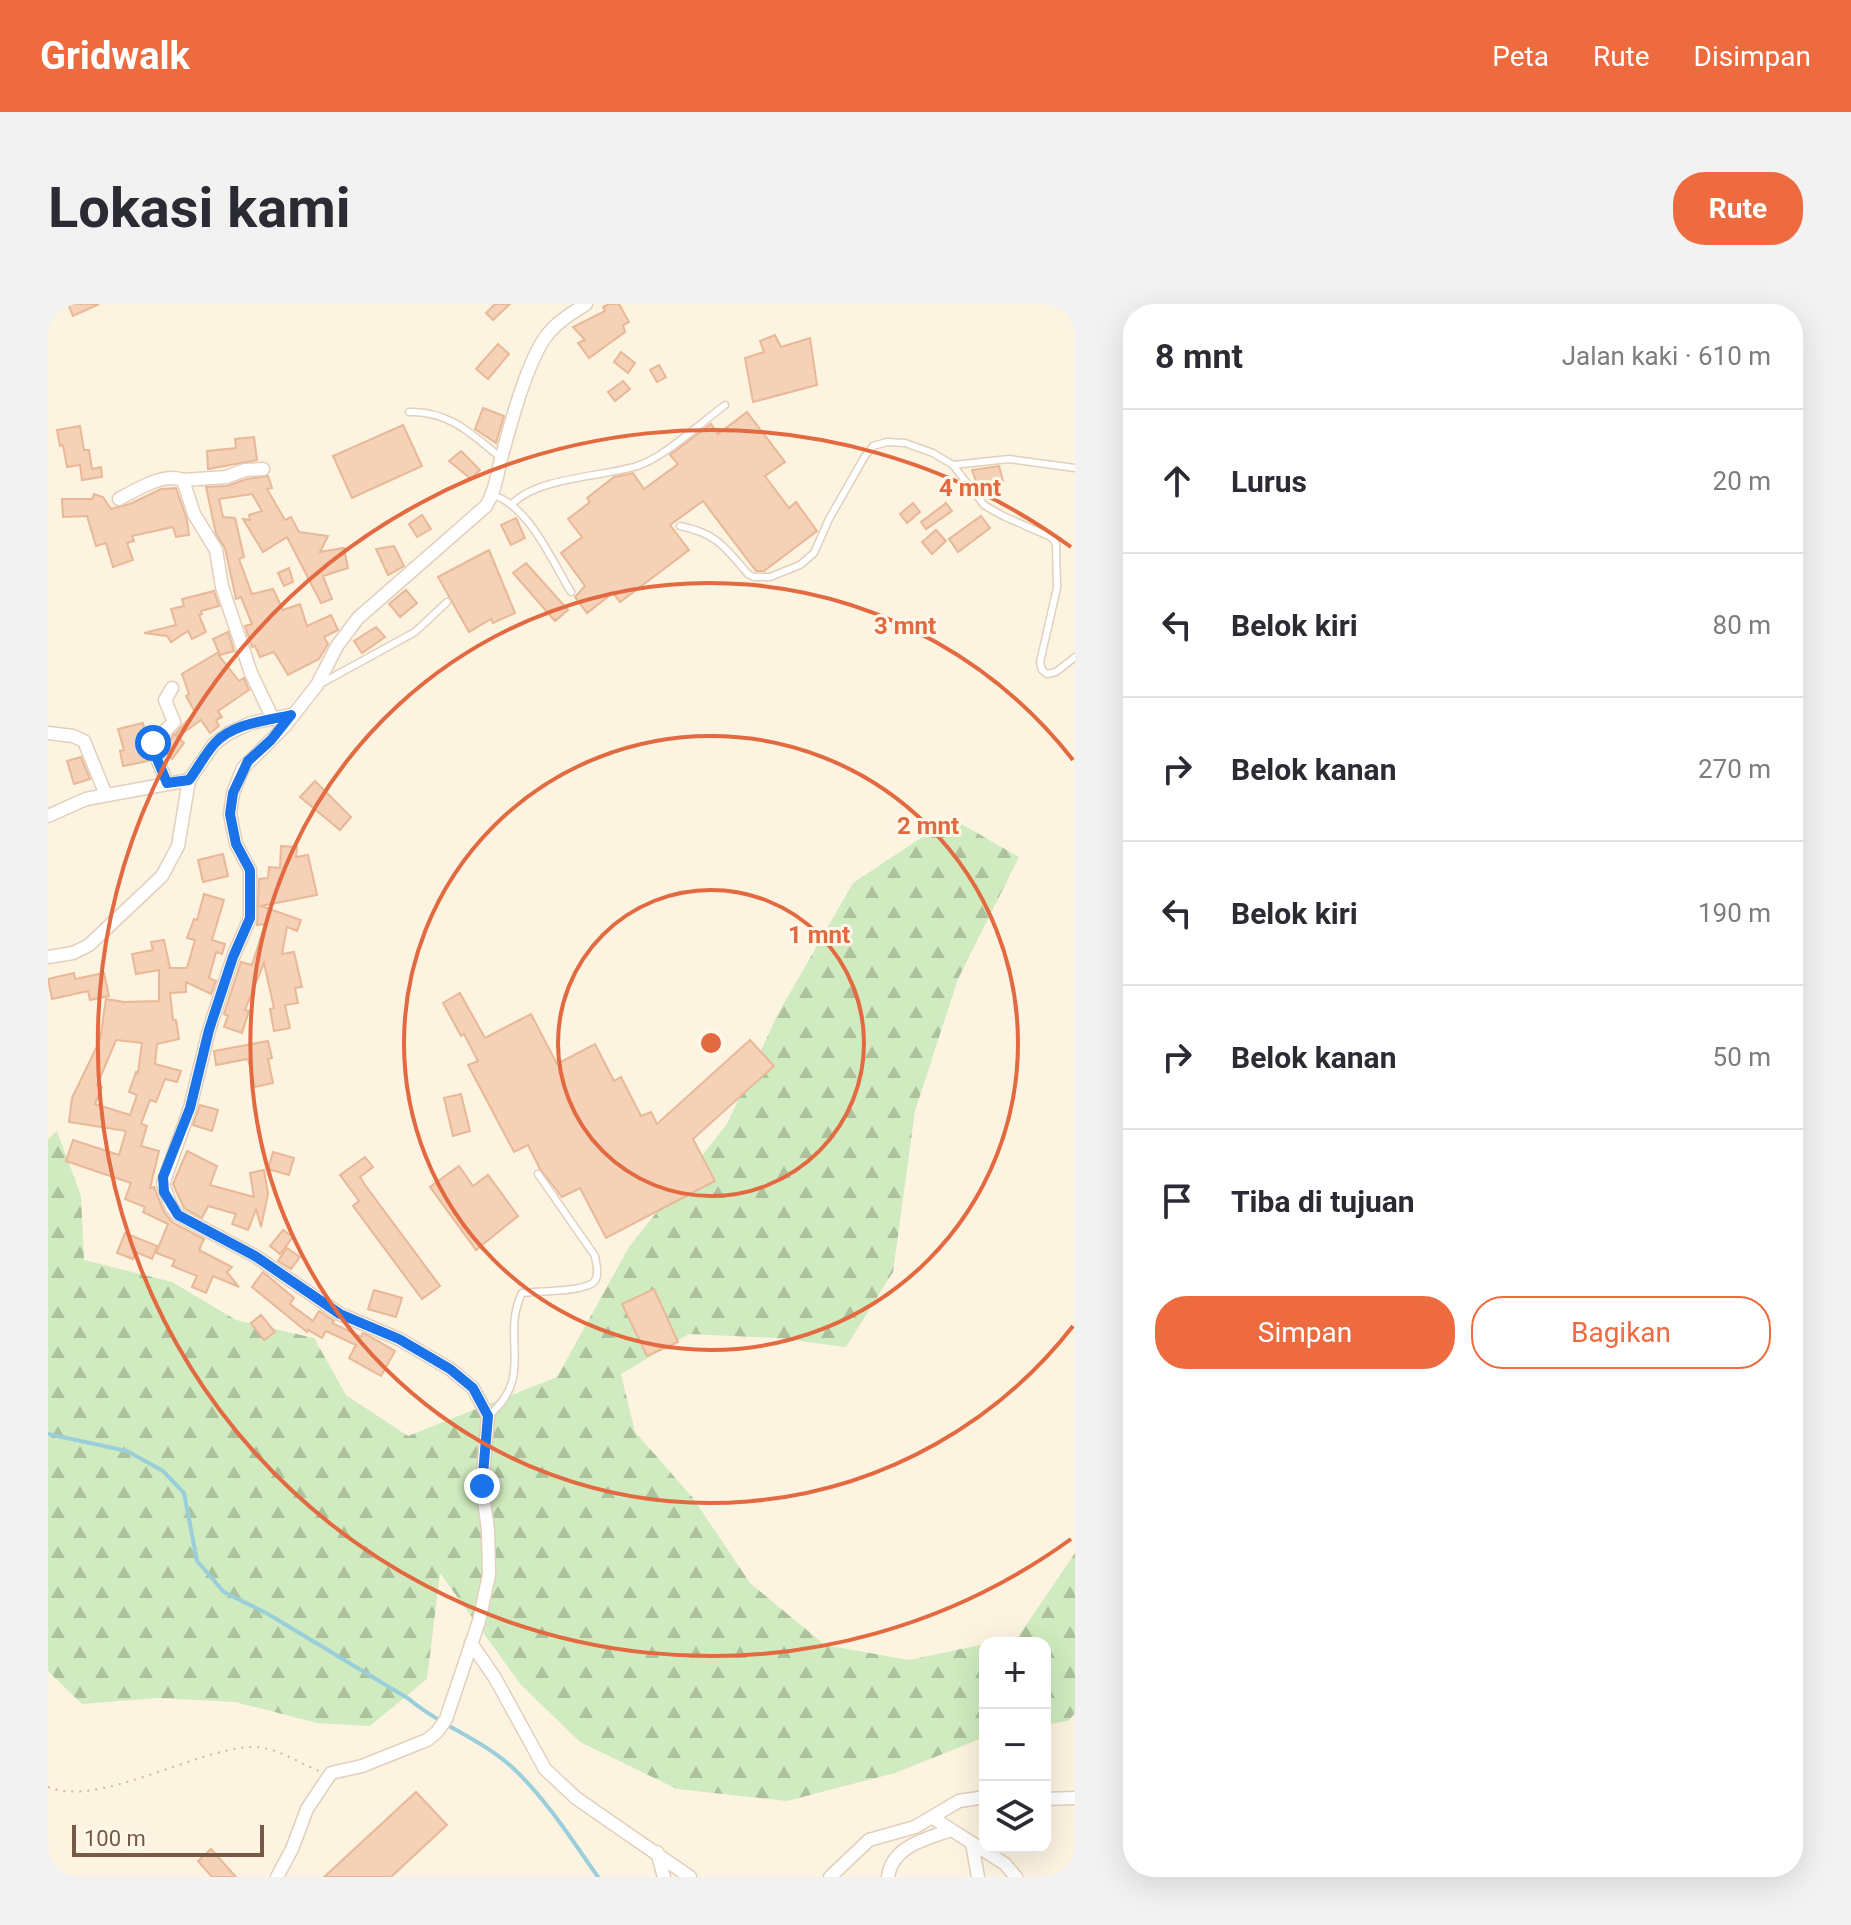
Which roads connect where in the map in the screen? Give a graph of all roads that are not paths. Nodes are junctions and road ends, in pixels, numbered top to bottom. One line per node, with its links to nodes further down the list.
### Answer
1 (586, 304): 4 (street)
2 (725, 405): 11 (lane)
3 (409, 412): 4 (lane)
4 (501, 458): 9 (street)
5 (953, 465): 6 (lane); 12 (lane); 15 (lane)
6 (1075, 468)
7 (263, 469): 8 (street)
8 (183, 480): 10 (street); 19 (street)
9 (493, 495): 11 (lane); 16 (street)
10 (119, 499)
11 (513, 503): 13 (lane)
12 (680, 526)
13 (571, 592)
14 (447, 602): 16 (lane)
15 (1075, 657)
16 (317, 685): 18 (street)
17 (172, 688): 22 (street)
18 (291, 715): 19 (street); 27 (street)
19 (273, 719): 21 (street)
20 (48, 733): 23 (street)
21 (189, 780): 22 (street); 25 (street)
22 (167, 783): 23 (street)
23 (106, 795): 24 (street)
24 (48, 816)
25 (48, 957)
26 (538, 1174): 27 (lane)
27 (488, 1416): 28 (street)
28 (471, 1643): 35 (street); 36 (street)
29 (979, 1798): 32 (street)
30 (1075, 1798): 31 (street)
31 (1051, 1799)
32 (933, 1818): 33 (street); 39 (street)
33 (951, 1830): 34 (street); 40 (street)
34 (972, 1843): 41 (street); 42 (street)
35 (657, 1852): 37 (street); 38 (street)
36 (277, 1877)
37 (664, 1877)
38 (690, 1877)
39 (830, 1877)
40 (888, 1877)
41 (978, 1877)
42 (1016, 1877)

